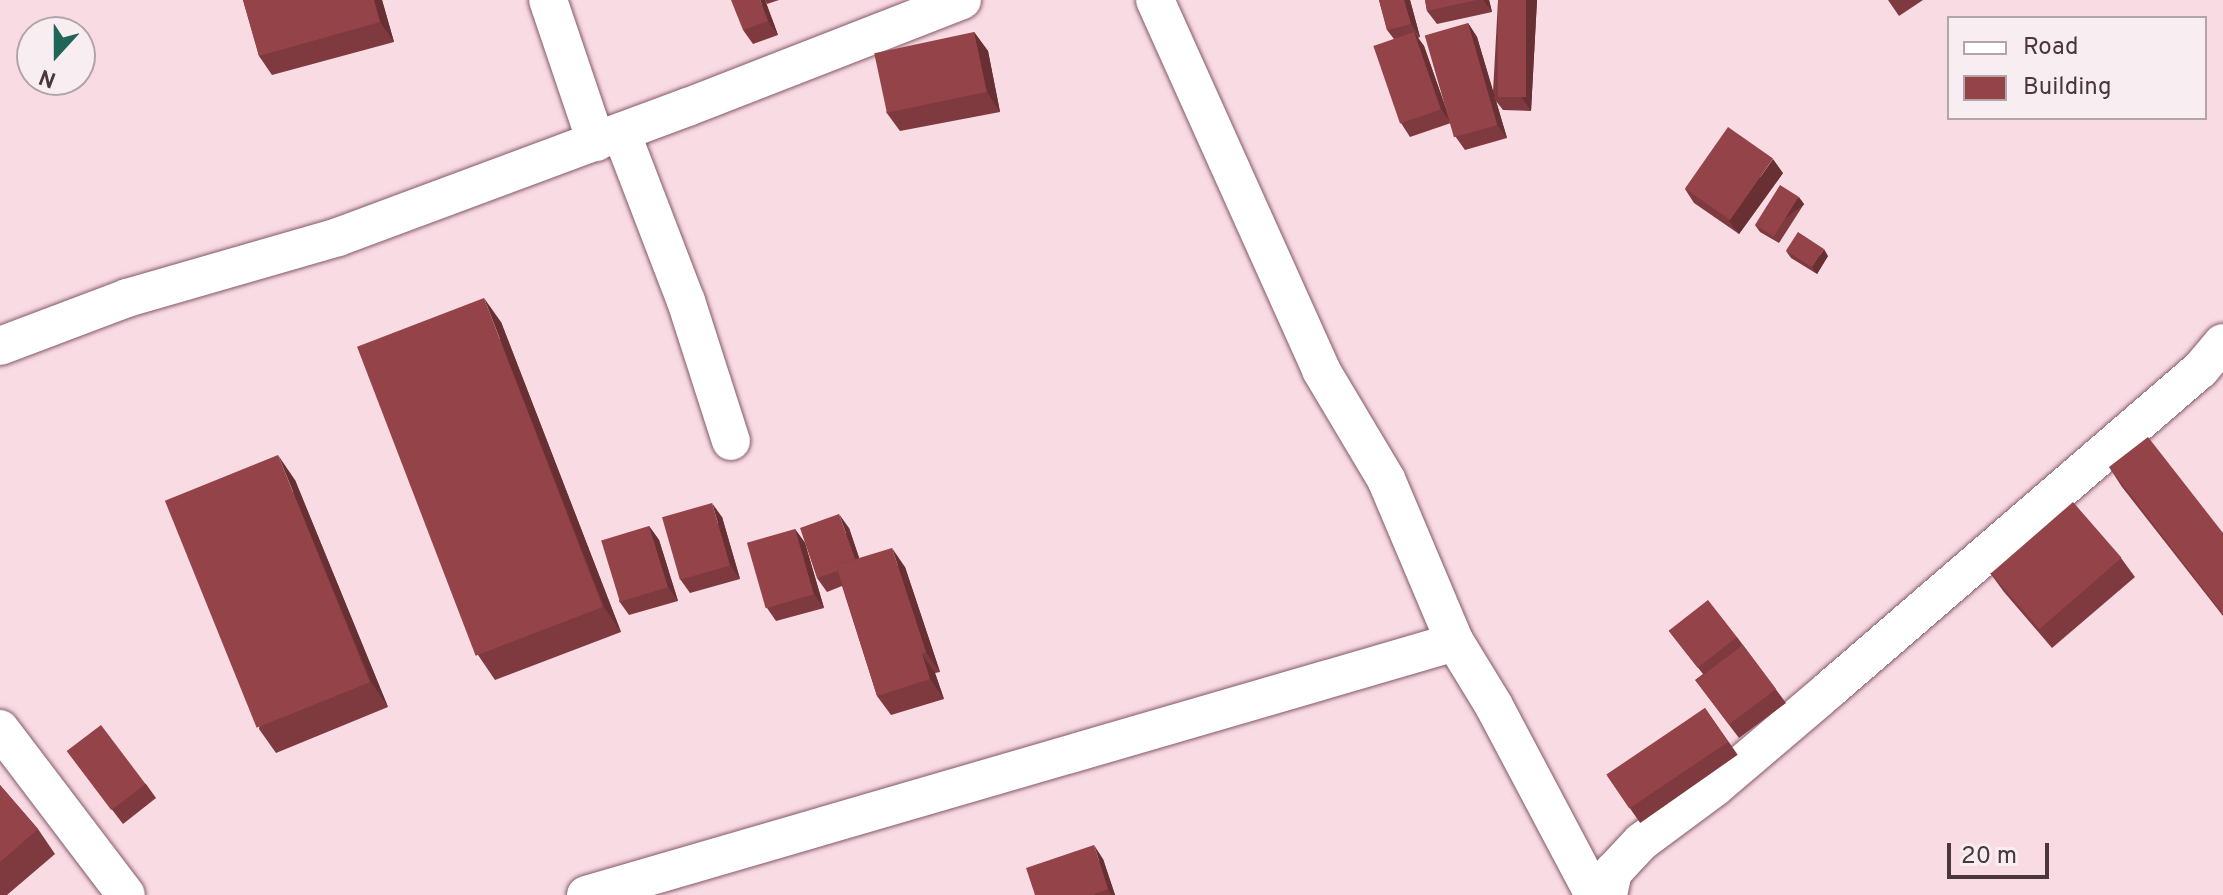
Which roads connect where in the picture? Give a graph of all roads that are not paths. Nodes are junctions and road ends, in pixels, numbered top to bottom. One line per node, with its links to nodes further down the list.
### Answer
1 (548, 0): 4 (street)
2 (962, 0): 4 (street)
3 (1155, 0): 8 (street)
4 (608, 137): 6 (street); 7 (street)
5 (2223, 343): 13 (street)
6 (0, 346)
7 (731, 441)
8 (1455, 642): 11 (street); 12 (street)
9 (0, 729): 10 (street)
10 (126, 895)
11 (586, 895)
12 (1594, 895)
13 (1608, 895)

